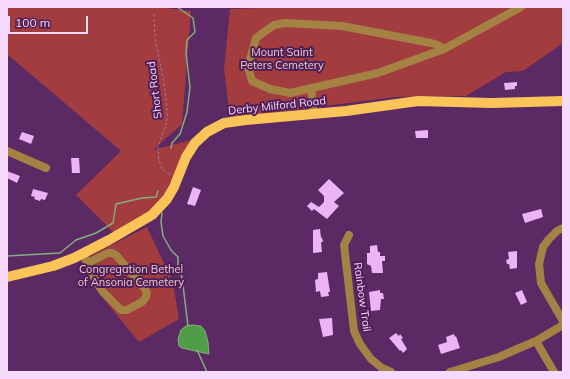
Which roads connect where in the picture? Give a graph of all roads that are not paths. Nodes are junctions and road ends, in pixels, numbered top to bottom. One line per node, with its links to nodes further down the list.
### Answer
1 (521, 7): 2 (street)
2 (444, 49): 3 (street); 3 (street)
3 (311, 88): 5 (street)
4 (563, 102): 5 (main road, Derby Milford Road)
5 (314, 114): 10 (main road, Derby Milford Road)
6 (7, 151): 7 (street)
7 (46, 168)
8 (563, 228): 12 (street)
9 (349, 235): 15 (street, Rainbow Trail)
10 (86, 258): 10 (street); 11 (main road, Derby Milford Road)
11 (7, 277)
12 (563, 321)
13 (563, 325): 14 (street)
14 (536, 341): 16 (street); 17 (street)
15 (391, 372)
16 (450, 372)
17 (554, 372)

